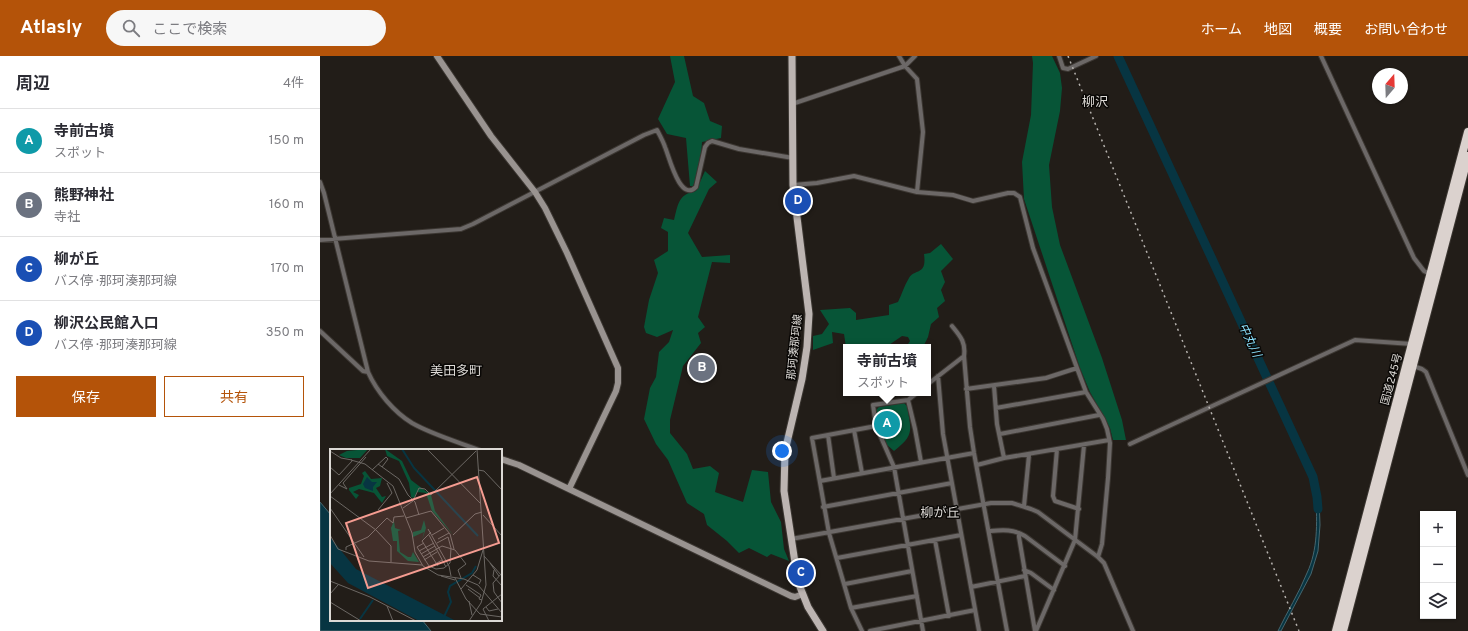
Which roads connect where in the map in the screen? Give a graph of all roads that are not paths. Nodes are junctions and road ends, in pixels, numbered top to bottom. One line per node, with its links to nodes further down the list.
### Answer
1 (438, 56): 15 (street)
2 (792, 56): 9 (main road, 那珂湊那珂線)
3 (898, 56): 8 (street)
4 (916, 56): 8 (street)
5 (1059, 56): 6 (street)
6 (1096, 56)
7 (1320, 56): 19 (street)
8 (905, 66): 9 (street); 16 (street)
9 (792, 104): 12 (main road, 那珂湊那珂線)
10 (1468, 132): 19 (highway, 国道245号)
11 (1468, 156): 24 (highway, 国道245号)
12 (793, 158): 14 (main road, 那珂湊那珂線); 15 (street)
13 (320, 182): 17 (street)
14 (793, 185): 16 (street); 70 (main road, 那珂湊那珂線)
15 (534, 192): 17 (street); 58 (street)
16 (916, 192): 25 (street)
17 (335, 239): 18 (street); 26 (street)
18 (320, 240)
19 (1430, 274): 22 (highway, 国道245号)
20 (952, 326): 23 (street)
21 (320, 331): 26 (street)
22 (1412, 344): 41 (street); 98 (highway, 国道245号)
23 (964, 356): 27 (street); 30 (street)
24 (1413, 366): 54 (street); 99 (highway, 国道245号)
25 (1077, 368): 29 (street); 31 (street)
26 (368, 372): 43 (street)
27 (938, 376): 28 (street); 47 (street)
28 (931, 382)
29 (994, 386): 30 (street); 34 (street)
30 (966, 389): 45 (street)
31 (1086, 392): 34 (street); 35 (street)
32 (913, 396): 33 (street)
33 (908, 400): 36 (street); 50 (street)
34 (996, 408): 38 (street)
35 (1099, 415): 38 (street); 40 (street)
36 (876, 426): 37 (street); 52 (street)
37 (854, 430): 39 (street); 53 (street)
38 (1000, 434): 48 (street)
39 (828, 435): 55 (street); 56 (street)
40 (1109, 440): 42 (street); 74 (street)
41 (1130, 444)
42 (1084, 445): 44 (street); 63 (street)
43 (476, 449)
44 (1057, 449): 46 (street); 63 (street)
45 (974, 453): 47 (street); 51 (street)
46 (1029, 455): 48 (street); 61 (street)
47 (948, 458): 50 (street); 57 (street)
48 (1004, 458): 51 (street)
49 (502, 459): 58 (street)
50 (921, 462): 52 (street)
51 (977, 465): 60 (street)
52 (894, 467): 53 (street); 59 (street)
53 (862, 473): 55 (street)
54 (1468, 474)
55 (834, 478): 56 (street)
56 (820, 481): 62 (street)
57 (952, 483): 59 (street); 64 (street)
58 (569, 489): 84 (street)
59 (898, 492): 62 (street); 65 (street)
60 (984, 505): 61 (street); 64 (street); 66 (street)
61 (1024, 506): 72 (street)
62 (823, 507): 67 (street)
63 (1079, 508): 72 (street)
64 (957, 509): 65 (street); 69 (street)
65 (903, 520): 67 (street); 73 (street)
66 (989, 531): 68 (street); 80 (street)
67 (829, 533): 70 (street); 75 (street)
68 (1019, 533): 76 (street); 77 (street)
69 (961, 535): 71 (street); 82 (street)
70 (791, 539): 84 (main road, 那珂湊那珂線)
71 (935, 540): 73 (street); 88 (street)
72 (1075, 540): 74 (street); 76 (street)
73 (908, 545): 75 (street); 78 (street)
74 (1098, 557): 97 (street)
75 (836, 558): 81 (street)
76 (1065, 566): 83 (street)
77 (1024, 570): 79 (street); 83 (street)
78 (912, 571): 81 (street); 85 (street)
79 (1025, 576): 80 (street); 96 (street)
80 (998, 581): 82 (street); 95 (street)
81 (845, 584): 86 (street)
82 (971, 587): 87 (street)
83 (1054, 590): 96 (street)
84 (803, 594): 90 (main road, 那珂湊那珂線)
85 (917, 596): 86 (street); 89 (street)
86 (851, 608): 91 (street)
87 (975, 610): 88 (street); 94 (street)
88 (949, 616): 89 (street)
89 (922, 621): 92 (street); 93 (street)
90 (823, 631)
91 (862, 631)
92 (870, 631)
93 (924, 631)
94 (979, 631)
95 (1007, 631)
96 (1036, 631)
97 (1133, 631)
98 (1336, 631)
99 (1343, 631)

